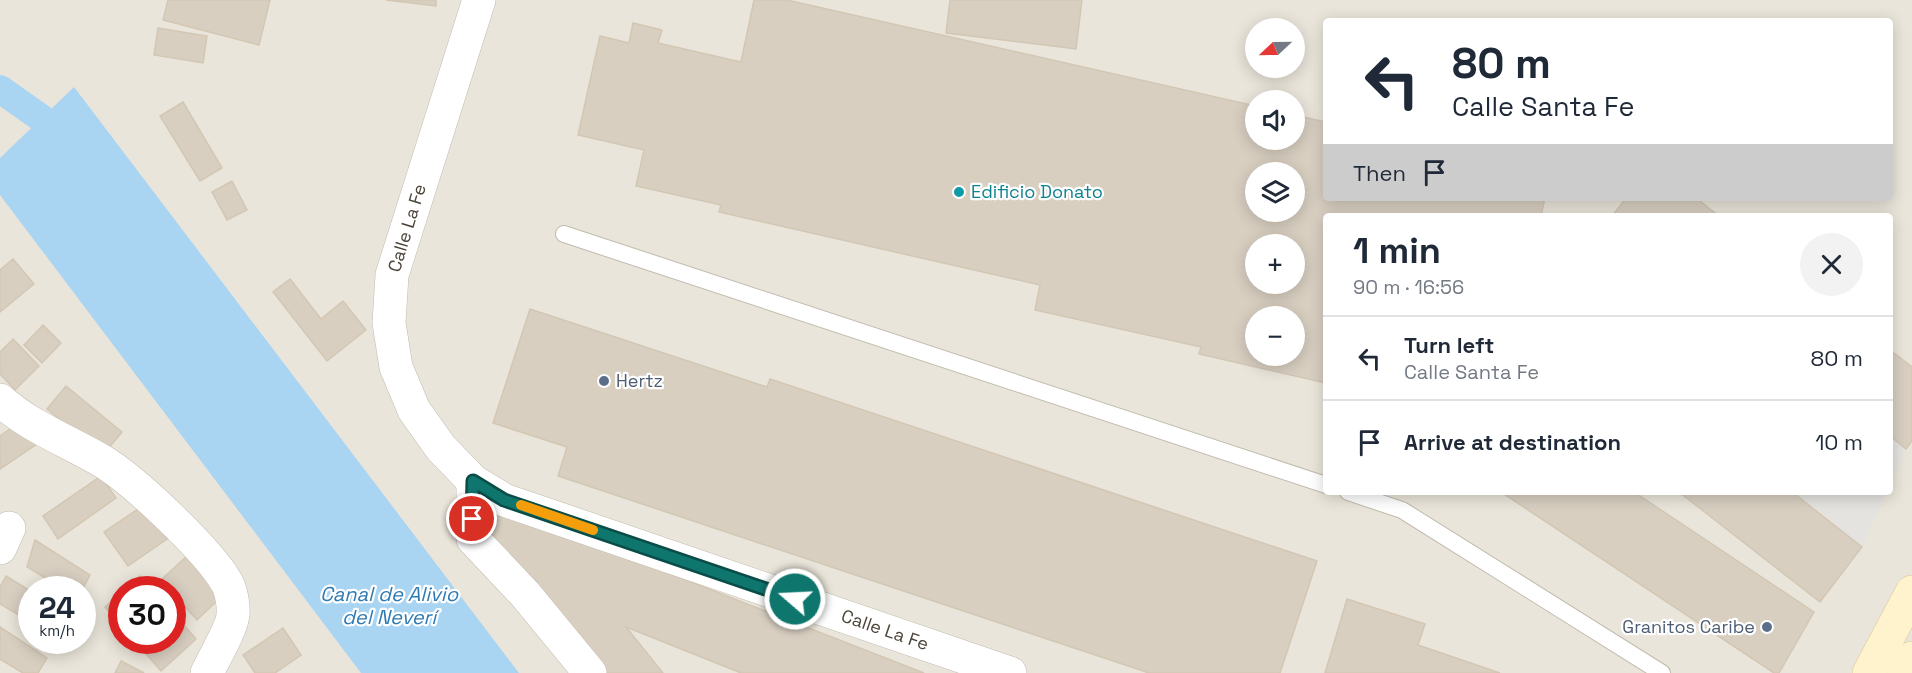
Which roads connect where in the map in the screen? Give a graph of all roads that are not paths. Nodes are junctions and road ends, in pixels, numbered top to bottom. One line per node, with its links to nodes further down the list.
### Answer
1 (479, 0): 4 (street, Calle La Fe)
2 (564, 234): 5 (lane)
3 (0, 400): 9 (street)
4 (473, 481): 10 (street); 11 (street, Calle La Fe)
5 (1323, 484)
6 (1357, 495): 12 (lane)
7 (1912, 592): 13 (street)
8 (1912, 658): 14 (street)
9 (207, 673)
10 (590, 673)
11 (1010, 673)
12 (1662, 673)
13 (1869, 673)
14 (1904, 673)

